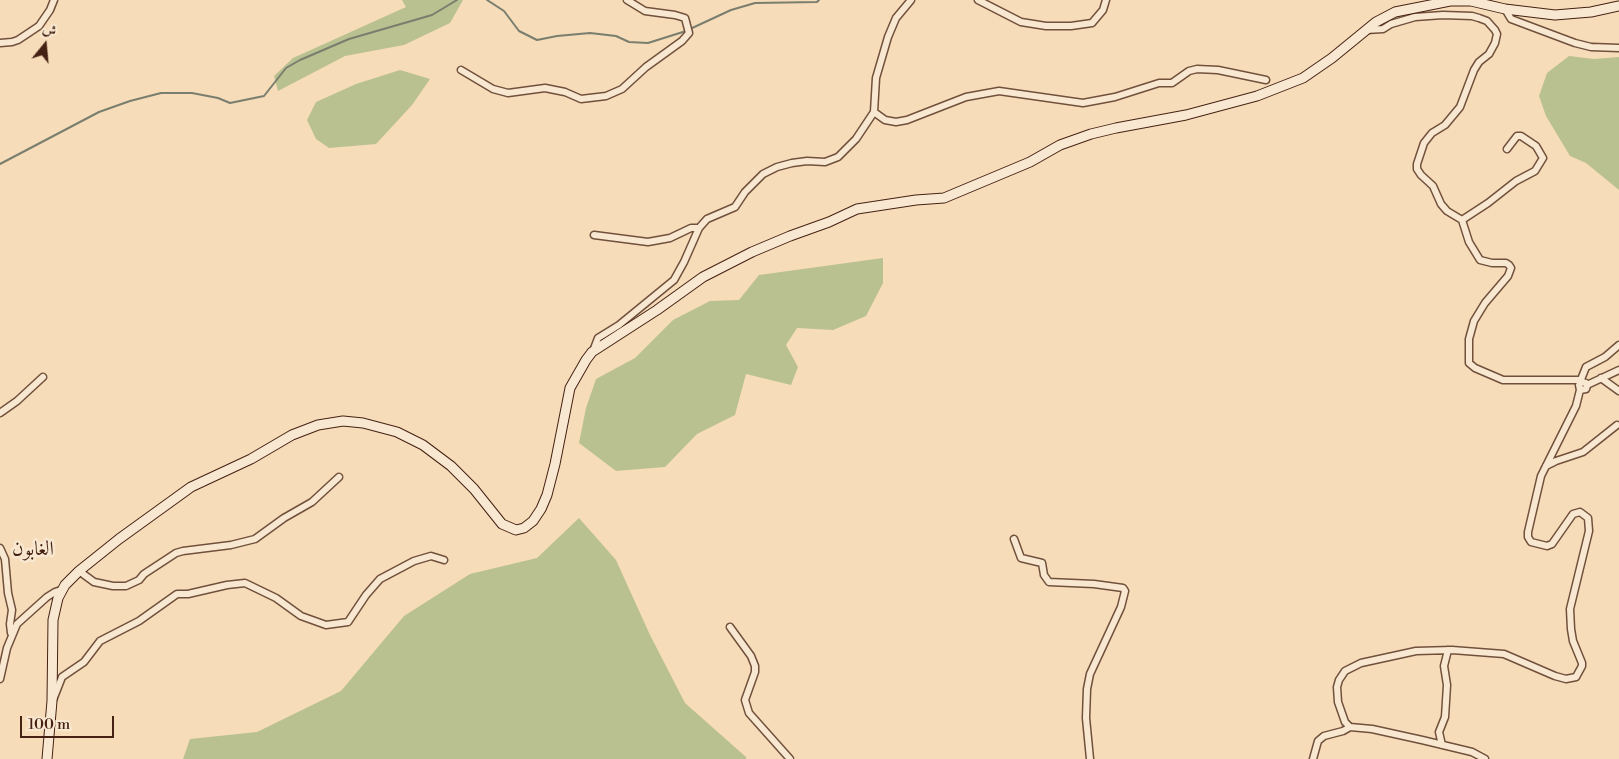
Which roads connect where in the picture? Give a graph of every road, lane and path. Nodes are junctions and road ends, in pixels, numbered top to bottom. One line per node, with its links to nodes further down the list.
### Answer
1 (54, 0): 9 (street)
2 (627, 0): 11 (street)
3 (911, 0): 13 (street)
4 (978, 0): 5 (street)
5 (1106, 0)
6 (1619, 6): 7 (main road)
7 (1505, 9): 8 (main road); 10 (street)
8 (1366, 30): 15 (street); 19 (main road)
9 (0, 43)
10 (1619, 48)
11 (461, 70)
12 (1266, 80): 13 (street)
13 (874, 112): 16 (street)
14 (1507, 149): 15 (street)
15 (1462, 220): 23 (street)
16 (699, 228): 17 (street); 19 (street)
17 (594, 235)
18 (1619, 345): 23 (street)
19 (592, 352): 32 (main road)
20 (1619, 370): 22 (street)
21 (43, 377): 25 (street)
22 (1601, 378): 23 (street); 24 (street)
23 (1583, 382): 27 (street)
24 (1619, 391)
25 (0, 413)
26 (1617, 425): 27 (street)
27 (1545, 466): 36 (street)
28 (339, 477): 32 (street)
29 (1014, 539): 43 (street)
30 (0, 548): 35 (street)
31 (444, 560): 38 (street)
32 (79, 571): 33 (main road)
33 (61, 590): 35 (street); 38 (main road)
34 (730, 627): 42 (street)
35 (11, 634): 37 (street)
36 (1448, 650): 39 (street); 40 (street)
37 (0, 679)
38 (52, 701): 41 (main road)
39 (1350, 726): 40 (street); 44 (street)
40 (1442, 745): 45 (street)
41 (47, 759)
42 (790, 759)
43 (1090, 759)
44 (1313, 759)
45 (1486, 759)

